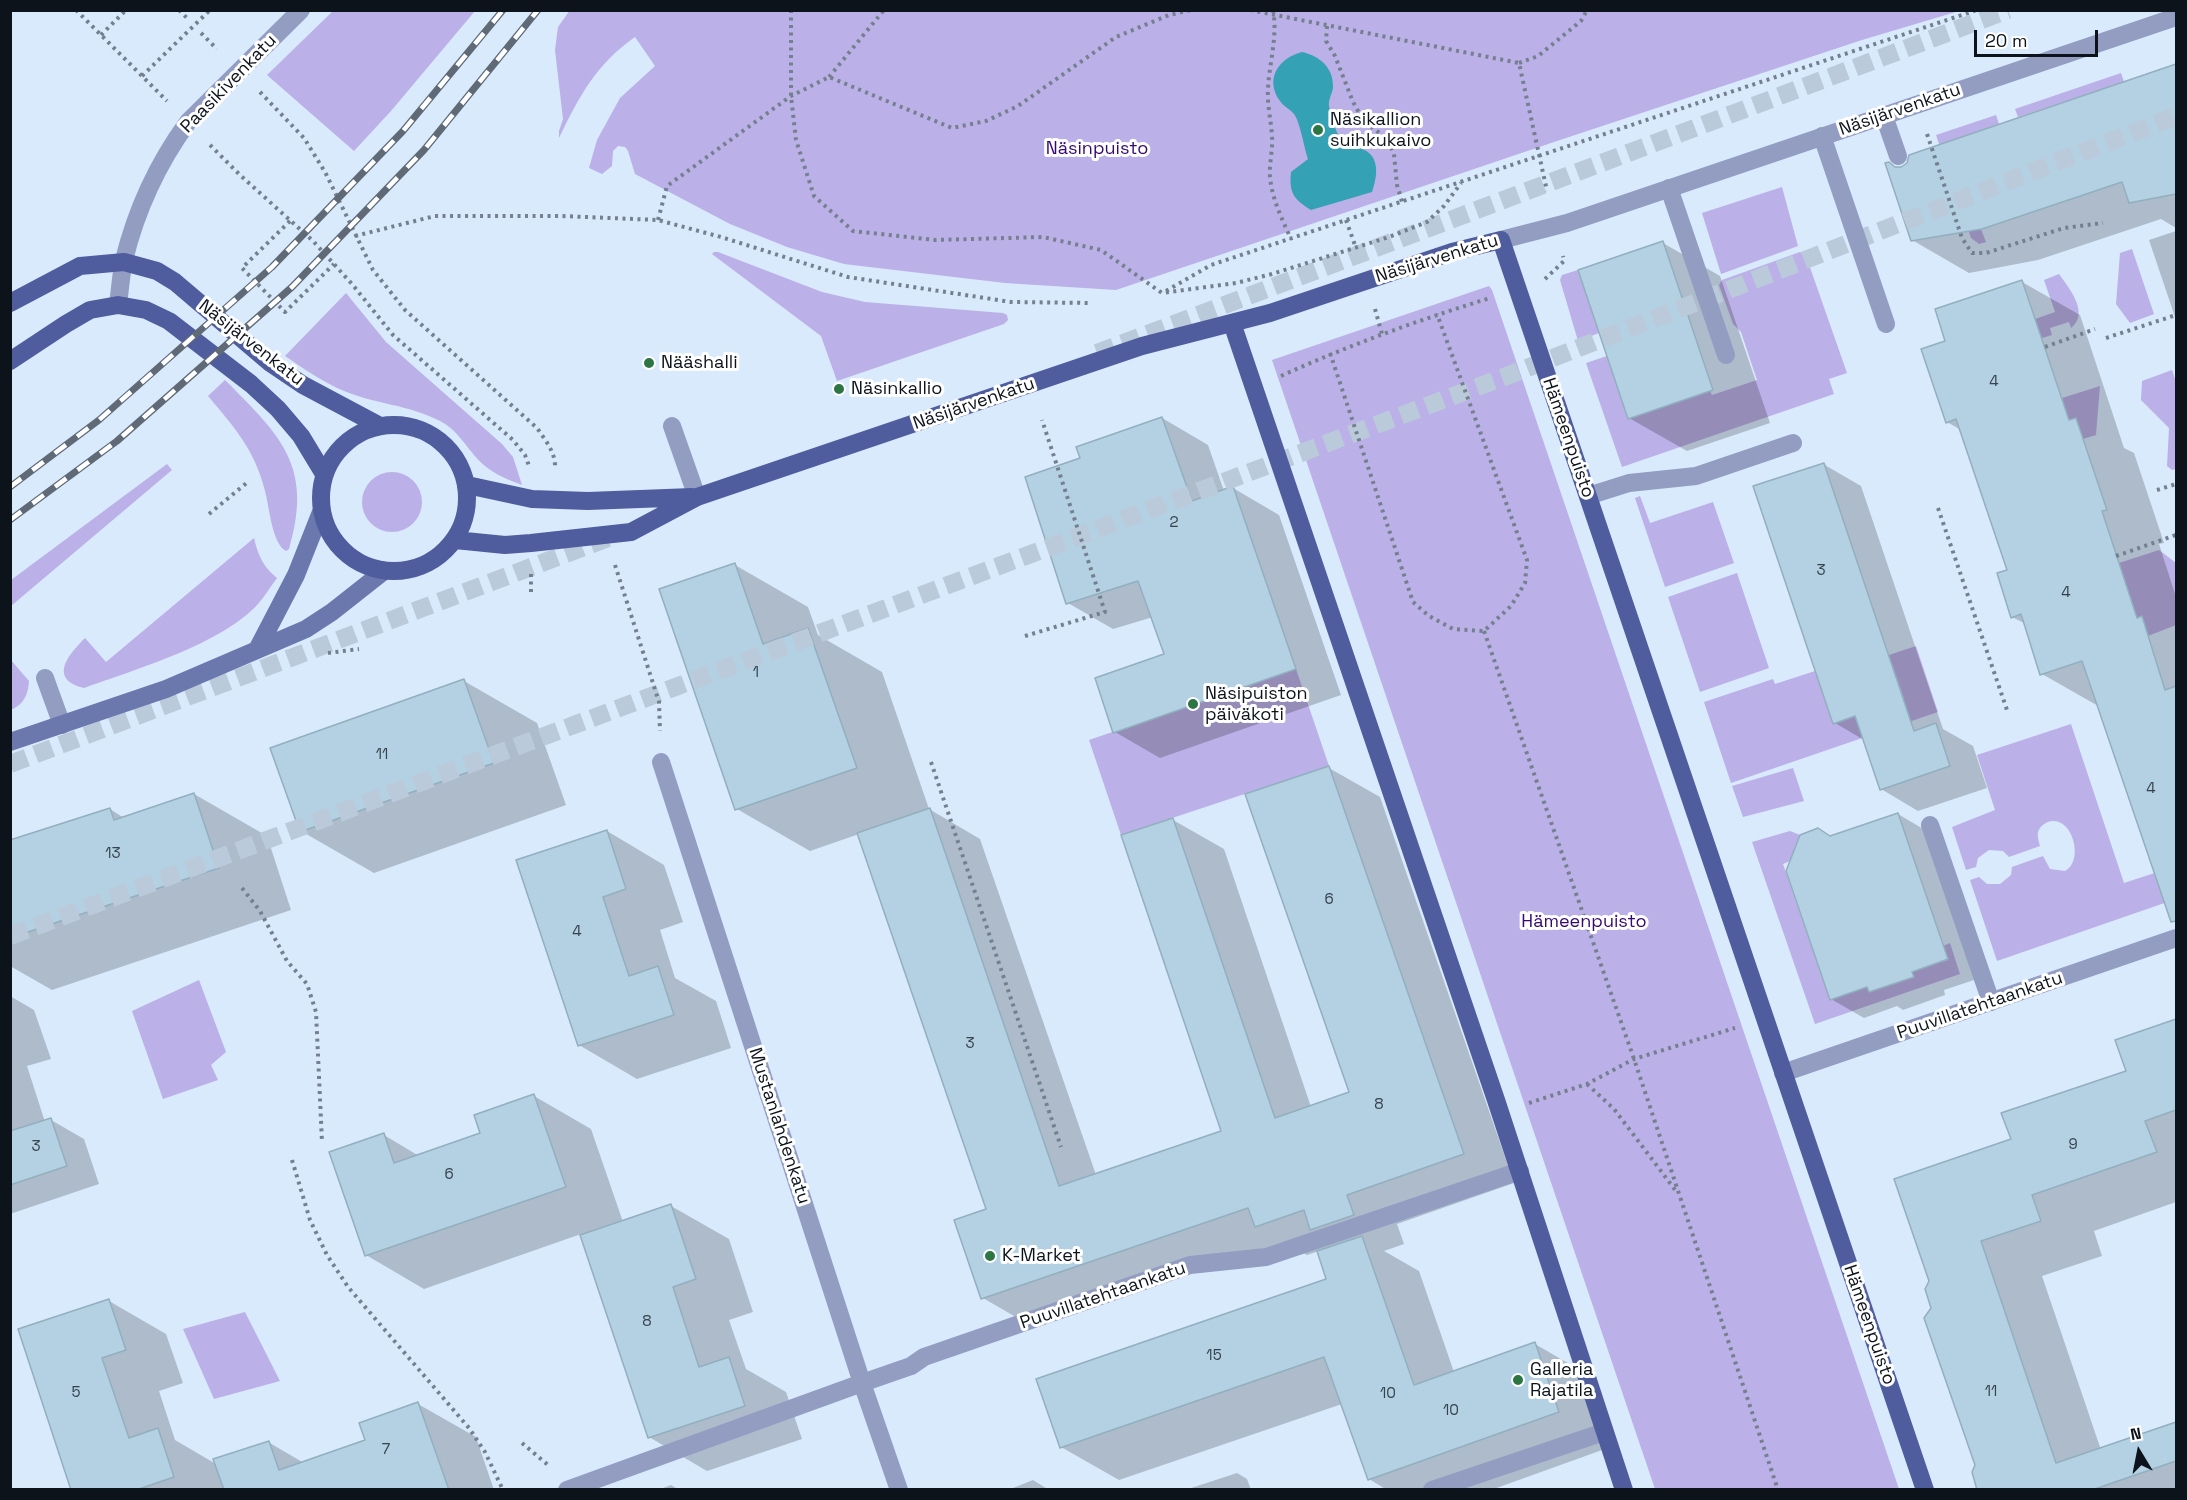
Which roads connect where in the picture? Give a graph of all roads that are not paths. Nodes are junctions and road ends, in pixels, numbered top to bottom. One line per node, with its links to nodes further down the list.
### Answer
1 (301, 10): 8 (street, Paasikivenkatu)
2 (2176, 17): 3 (street, Näsijärvenkatu)
3 (1884, 116): 4 (street, Näsijärvenkatu); 5 (street)
4 (1822, 136): 6 (street, Näsijärvenkatu); 12 (street)
5 (1898, 156)
6 (1669, 188): 7 (street, Näsijärvenkatu); 13 (street)
7 (1501, 240): 11 (main road, Näsijärvenkatu); 20 (main road, Hämeenpuisto)
8 (124, 262): 9 (main road); 10 (street, Paasikivenkatu); 15 (main road, Näsijärvenkatu)
9 (10, 303)
10 (118, 305): 14 (main road); 18 (main road, Näsijärvenkatu)
11 (1232, 323): 21 (main road, Näsijärvenkatu); 34 (main road)
12 (1886, 324)
13 (1726, 355)
14 (10, 361)
15 (380, 426): 18 (main road); 19 (main road)
16 (672, 426): 21 (street)
17 (1793, 443): 20 (street)
18 (324, 474): 22 (main road)
19 (467, 485): 21 (main road, Näsijärvenkatu); 23 (main road)
20 (1588, 496): 33 (main road, Hämeenpuisto)
21 (697, 497): 23 (main road, Näsijärvenkatu)
22 (321, 512): 24 (main road); 25 (street)
23 (455, 540): 24 (main road)
24 (384, 571): 25 (street)
25 (258, 648): 27 (street)
26 (45, 678): 27 (street)
27 (62, 725): 28 (street)
28 (10, 742)
29 (661, 762): 35 (street, Mustanlahdenkatu)
30 (1930, 825): 32 (street)
31 (2176, 938): 32 (street, Puuvillatehtaankatu)
32 (1990, 1002): 33 (street, Puuvillatehtaankatu)
33 (1783, 1073): 41 (main road, Hämeenpuisto)
34 (1520, 1172): 35 (street, Puuvillatehtaankatu); 36 (main road)
35 (862, 1383): 37 (street, Puuvillatehtaankatu); 38 (street, Mustanlahdenkatu)
36 (1604, 1432): 39 (street); 40 (main road)
37 (567, 1490)
38 (899, 1490)
39 (1432, 1490)
40 (1624, 1490)
41 (1924, 1490)

